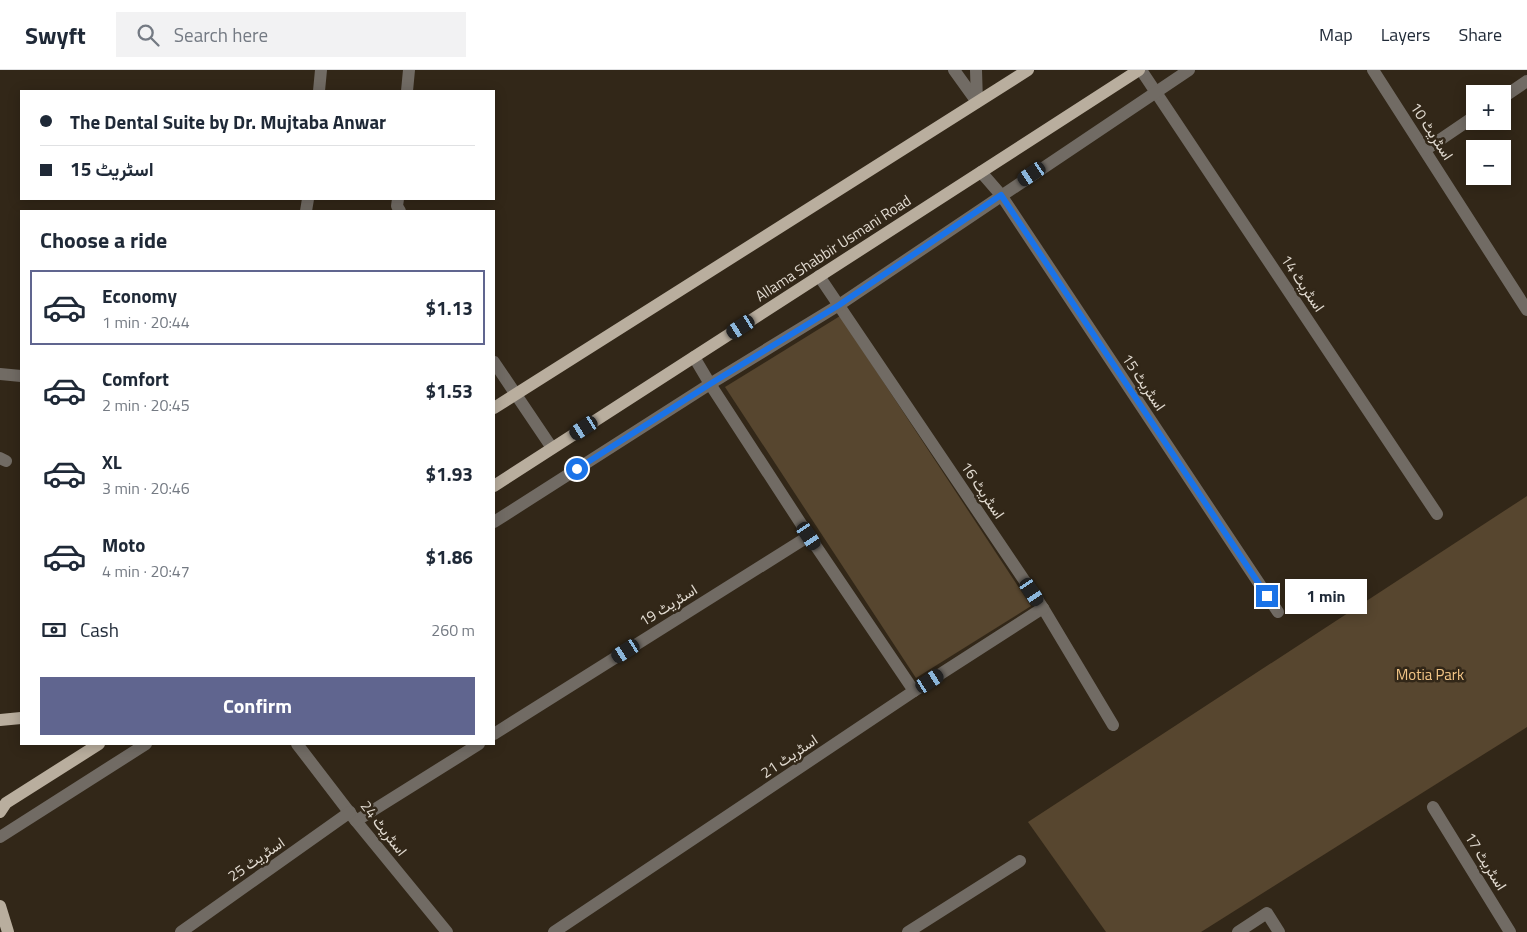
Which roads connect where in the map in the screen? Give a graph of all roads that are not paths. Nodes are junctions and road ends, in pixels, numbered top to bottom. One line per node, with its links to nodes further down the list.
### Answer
1 (322, 70): 10 (street)
2 (409, 70): 11 (street)
3 (954, 70): 14 (street)
4 (976, 70): 14 (street)
5 (1028, 70): 14 (main road)
6 (1140, 70): 12 (street, اسٹریٹ 14); 17 (main road, Allama Shabbir Usmani Road)
7 (1188, 70): 12 (street)
8 (1373, 70): 16 (street, اسٹریٹ 10)
9 (1527, 81): 13 (street)
10 (319, 90)
11 (407, 90)
12 (1155, 91): 18 (street); 31 (street, اسٹریٹ 14)
13 (1511, 92)
14 (976, 102): 27 (main road)
15 (1466, 122): 16 (street)
16 (1425, 150): 20 (street, اسٹریٹ 10)
17 (981, 172): 18 (street, اسٹریٹ 15); 19 (main road, Allama Shabbir Usmani Road)
18 (1001, 195): 21 (street); 35 (street, اسٹریٹ 15)
19 (819, 276): 21 (street, اسٹریٹ 16); 22 (main road, Allama Shabbir Usmani Road)
20 (1525, 302)
21 (839, 305): 26 (street); 34 (street, اسٹریٹ 16)
22 (694, 357): 26 (street); 29 (main road, Allama Shabbir Usmani Road)
23 (495, 364): 27 (street)
24 (0, 374): 25 (street)
25 (20, 376)
26 (710, 384): 32 (street); 33 (street)
27 (515, 394): 28 (main road); 29 (street)
28 (495, 407)
29 (552, 448): 30 (main road, Allama Shabbir Usmani Road)
30 (495, 485)
31 (1437, 514)
32 (495, 521)
33 (809, 536): 36 (street); 40 (street, اسٹریٹ 19)
34 (1043, 608): 36 (street, اسٹریٹ 21); 39 (street, اسٹریٹ 16)
35 (1278, 612)
36 (914, 691): 54 (street, اسٹریٹ 21)
37 (20, 718): 38 (main road)
38 (0, 720)
39 (1114, 725)
40 (495, 733)
41 (96, 745): 46 (main road)
42 (144, 745): 48 (street)
43 (298, 745): 47 (street, اسٹریٹ 24)
44 (477, 745): 47 (street)
45 (1433, 806): 58 (street, اسٹریٹ 17)
46 (0, 812)
47 (353, 816): 52 (street, اسٹریٹ 25); 53 (street, اسٹریٹ 24)
48 (0, 837)
49 (1020, 861): 55 (street)
50 (0, 906): 51 (main road)
51 (8, 932)
52 (181, 932)
53 (447, 932)
54 (554, 932)
55 (908, 932)
56 (1238, 932): 57 (street)
57 (1279, 932)
58 (1510, 932)

